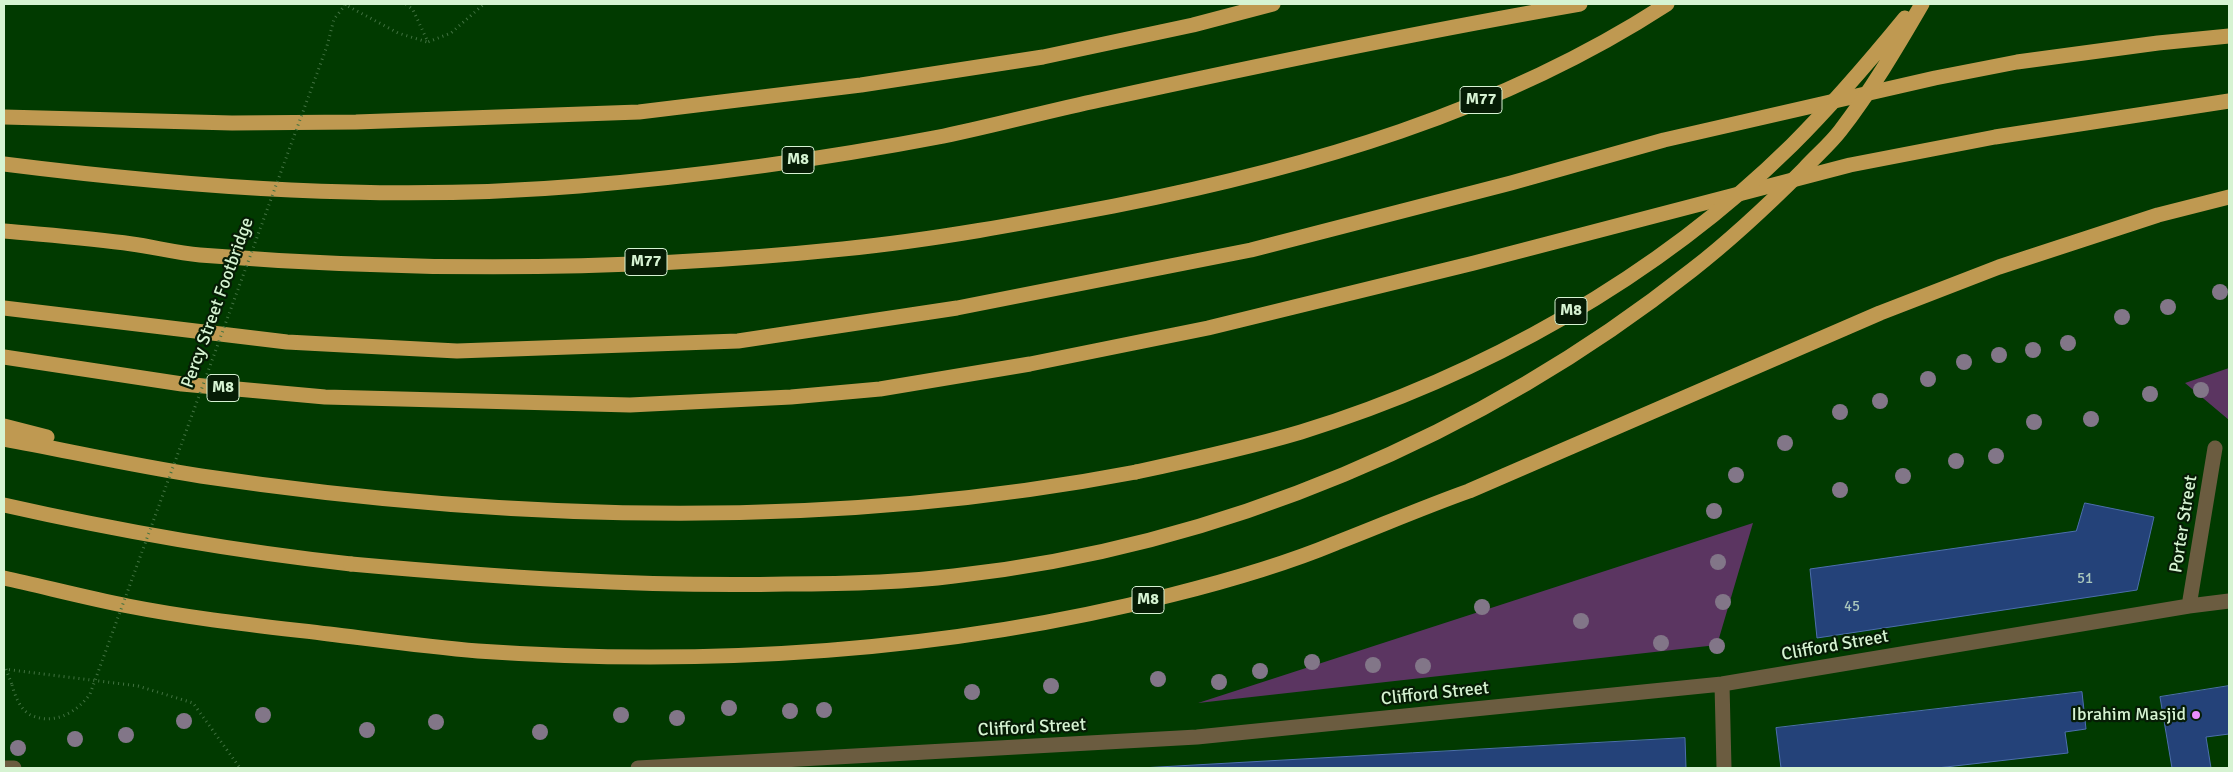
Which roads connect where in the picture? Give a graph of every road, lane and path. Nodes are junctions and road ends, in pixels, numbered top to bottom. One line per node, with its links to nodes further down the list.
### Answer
1 (345, 4): 10 (path); 26 (path, Percy Street Footbridge, bridge)
2 (406, 4): 10 (path)
3 (484, 4): 10 (path)
4 (1274, 4): 12 (highway)
5 (1580, 4): 13 (highway, M8)
6 (1667, 4): 15 (highway, M77)
7 (1917, 4): 21 (highway, M8, bridge)
8 (1922, 4): 22 (highway, M8, bridge)
9 (2229, 36): 16 (highway)
10 (428, 42)
11 (2229, 101): 17 (highway, M8)
12 (4, 117)
13 (4, 164)
14 (2229, 197): 23 (highway, M8)
15 (4, 231)
16 (4, 308)
17 (4, 357)
18 (4, 426): 21 (highway, M8)
19 (4, 439): 21 (highway, M8)
20 (2215, 448): 25 (street, Porter Street)
21 (199, 475)
22 (4, 505)
23 (4, 578)
24 (2229, 602): 25 (street, Clifford Street)
25 (2189, 606): 27 (street, Clifford Street)
26 (5, 669): 30 (path)
27 (1722, 684): 31 (street, Clifford Street); 32 (street)
28 (4, 768): 29 (street)
29 (14, 768)
30 (240, 768)
31 (638, 768)
32 (1724, 768)

